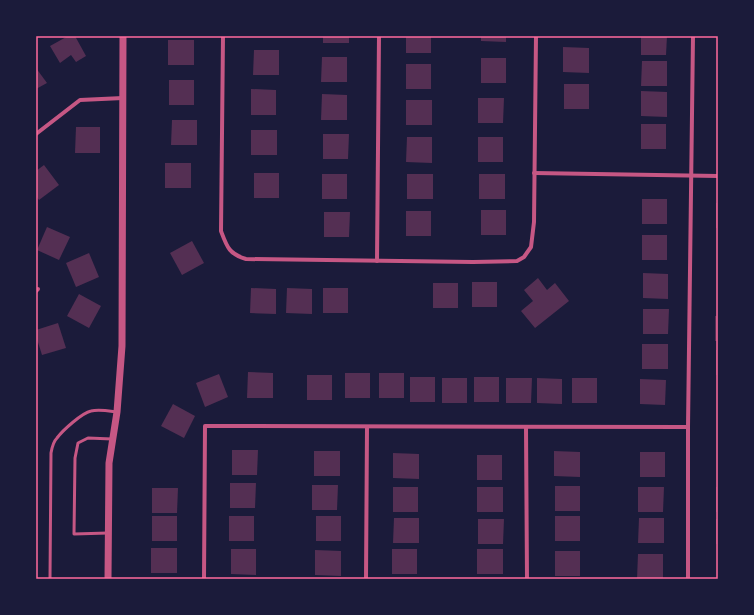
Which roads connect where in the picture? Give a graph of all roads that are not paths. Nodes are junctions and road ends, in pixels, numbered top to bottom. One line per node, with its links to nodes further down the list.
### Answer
1 (123, 36): 6 (street)
2 (222, 36): 11 (street)
3 (379, 36): 11 (street)
4 (536, 36): 8 (street)
5 (693, 36): 9 (street)
6 (123, 98): 7 (street); 12 (street)
7 (36, 134)
8 (534, 173): 9 (street); 11 (street)
9 (692, 175): 10 (street); 15 (street)
10 (718, 176)
11 (376, 261)
12 (117, 412): 16 (street); 18 (lane)
13 (367, 426): 14 (street); 20 (street); 21 (street)
14 (526, 427): 15 (street); 22 (street)
15 (688, 427): 23 (street)
16 (112, 439): 17 (street); 17 (lane)
17 (108, 533): 19 (street)
18 (50, 579)
19 (108, 579)
20 (204, 579)
21 (366, 579)
22 (527, 579)
23 (688, 579)

